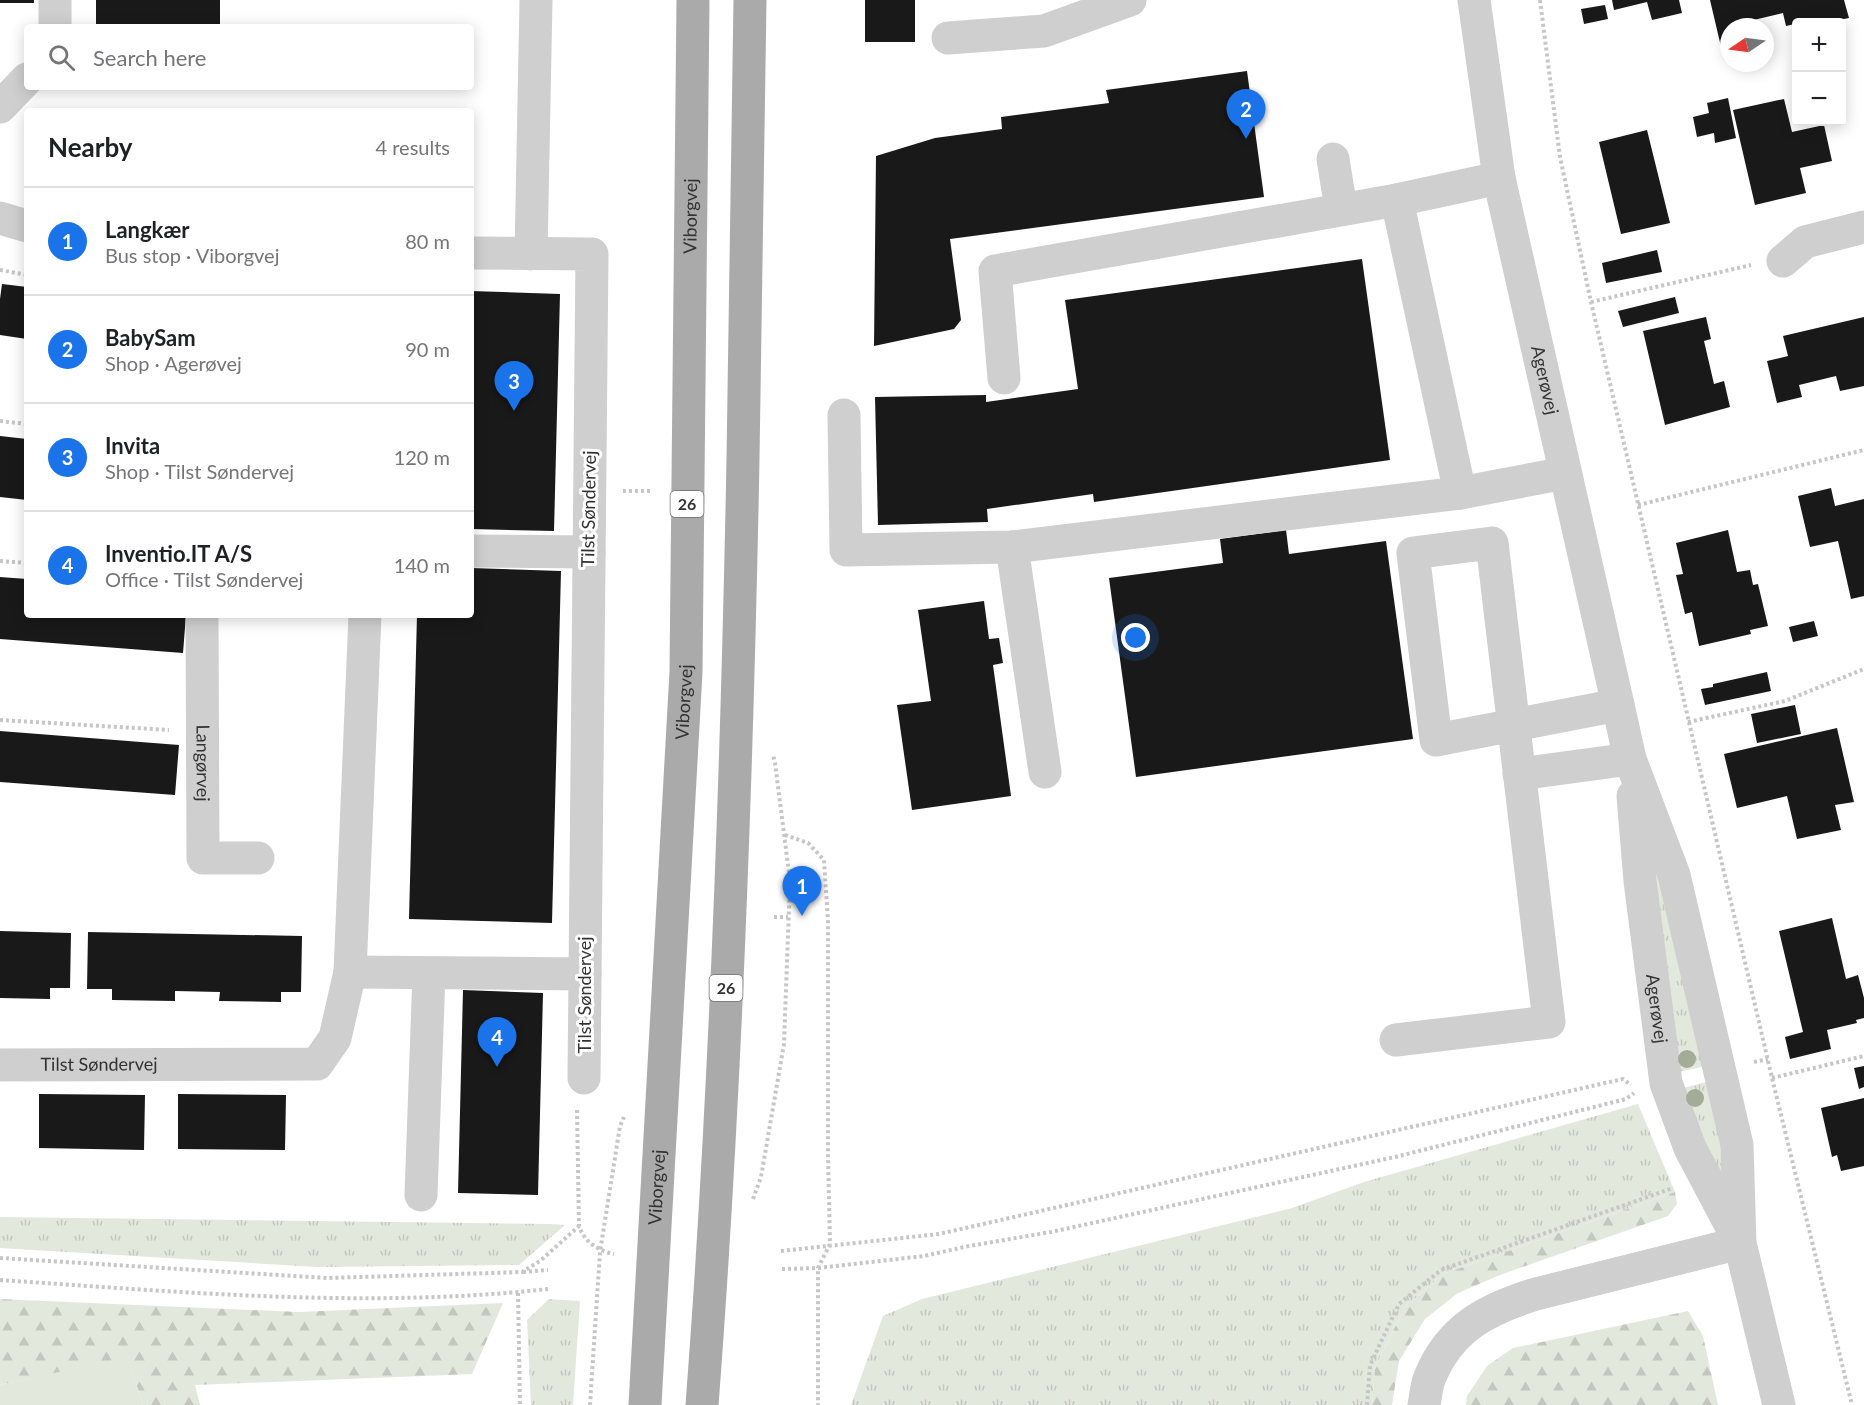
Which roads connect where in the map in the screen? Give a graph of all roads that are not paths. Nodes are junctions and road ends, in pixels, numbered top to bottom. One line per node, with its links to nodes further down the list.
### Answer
1 (55, 0): 7 (street)
2 (536, 0): 19 (street)
3 (693, 0): 44 (main road, Viborgvej / 26)
4 (750, 0): 45 (main road, 26)
5 (1130, 0): 8 (street)
6 (1474, 0): 12 (street, Agerøvej)
7 (55, 24)
8 (948, 38)
9 (24, 82): 10 (street)
10 (0, 106)
11 (1333, 159): 14 (street)
12 (1499, 178): 13 (street); 23 (street, Agerøvej)
13 (1397, 200): 14 (street); 24 (street)
14 (1341, 209): 21 (street)
15 (0, 218): 16 (street)
16 (24, 225)
17 (1864, 227): 20 (street)
18 (474, 253): 19 (street)
19 (531, 254): 27 (street, Tilst Søndervej)
20 (1783, 261)
21 (1004, 378)
22 (844, 415): 25 (street)
23 (1565, 473): 24 (street); 30 (street, Agerøvej)
24 (1460, 493): 25 (street)
25 (1012, 547): 33 (street)
26 (474, 551): 27 (street)
27 (589, 552): 38 (street, Tilst Søndervej)
28 (202, 618): 35 (street, Langørvej)
29 (365, 618): 36 (street, Tilst Søndervej)
30 (1618, 705): 31 (street); 32 (street, Agerøvej)
31 (1513, 726): 31 (street); 34 (street)
32 (1630, 759): 34 (street); 43 (street, Agerøvej); 43 (street, Agerøvej)
33 (1045, 772)
34 (1519, 774): 39 (street)
35 (258, 858)
36 (350, 972): 37 (street); 40 (street, Tilst Søndervej)
37 (429, 973): 38 (street); 42 (street)
38 (585, 974): 41 (street, Tilst Søndervej)
39 (1396, 1040)
40 (0, 1065)
41 (584, 1078)
42 (421, 1195)
43 (1740, 1243): 46 (street); 47 (street, Agerøvej)
44 (645, 1405)
45 (702, 1405)
46 (1424, 1405)
47 (1779, 1405)

